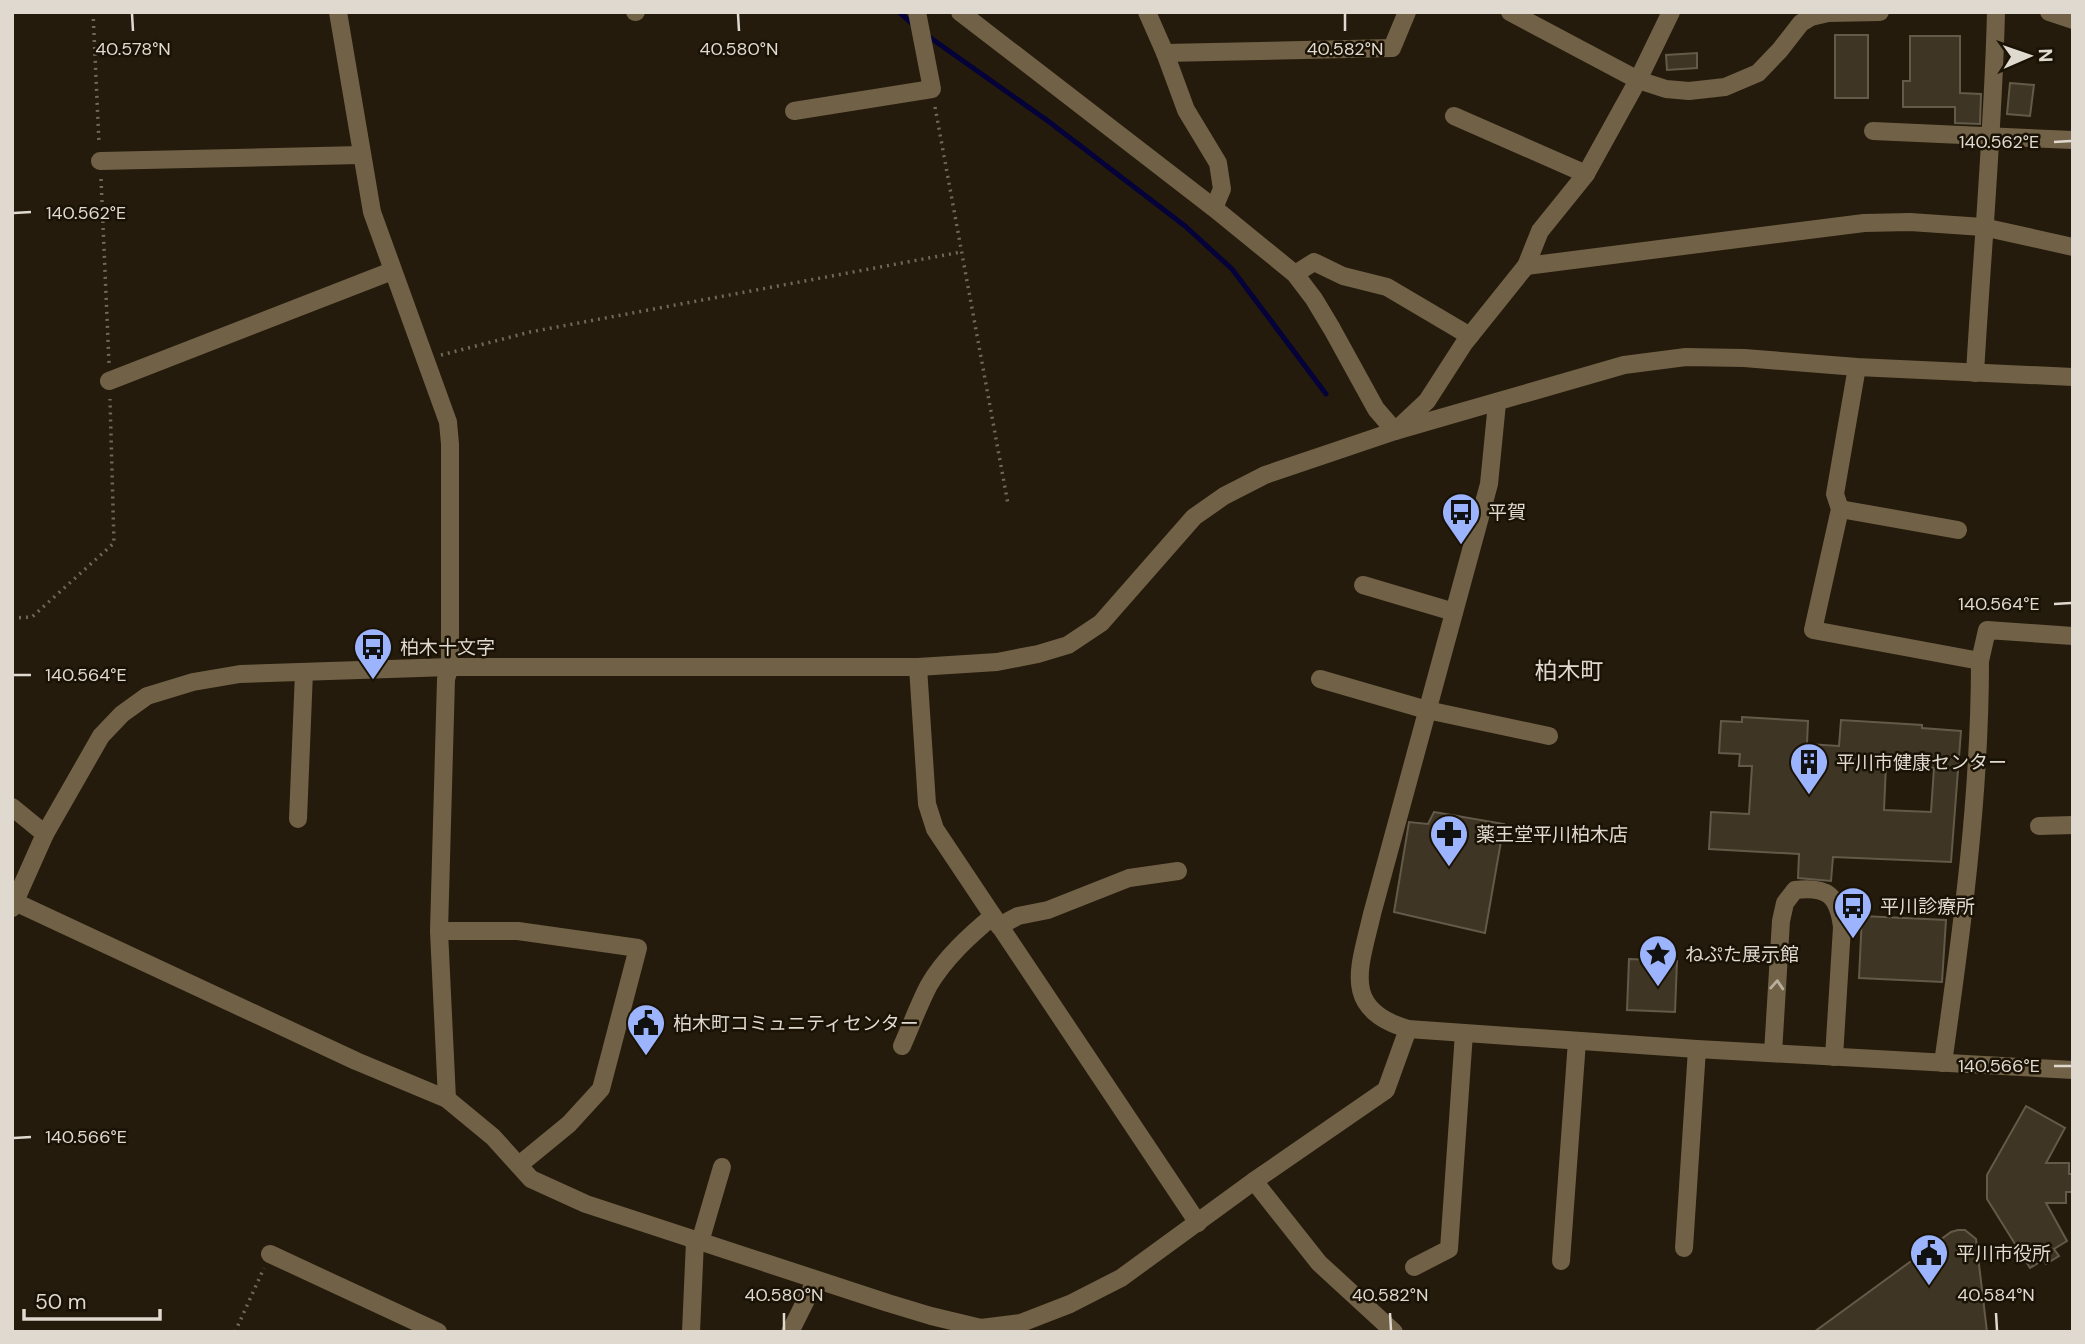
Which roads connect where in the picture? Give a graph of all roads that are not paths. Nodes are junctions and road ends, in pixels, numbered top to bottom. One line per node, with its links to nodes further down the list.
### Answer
1 (338, 12): 19 (street)
2 (918, 12): 14 (street)
3 (960, 12): 22 (street)
4 (1147, 12): 12 (street)
5 (1407, 12): 12 (street)
6 (1510, 12): 13 (street)
7 (1671, 12): 13 (street)
8 (1880, 12): 13 (street)
9 (1996, 12): 17 (street)
10 (2049, 12): 11 (street)
11 (2073, 20)
12 (1165, 53): 22 (street)
13 (1639, 80): 21 (street)
14 (794, 111)
15 (1454, 116): 21 (street)
16 (1873, 131): 17 (street)
17 (1992, 135): 18 (street); 23 (street)
18 (2073, 140)
19 (360, 155): 20 (street); 26 (street)
20 (100, 162)
21 (1586, 174): 25 (street)
22 (1214, 208): 27 (street)
23 (1983, 227): 24 (street); 25 (street); 30 (street)
24 (2073, 247)
25 (1525, 266): 28 (street)
26 (392, 271): 32 (street); 41 (street)
27 (1294, 274): 28 (street); 34 (street)
28 (1470, 337): 34 (street)
29 (1857, 367): 30 (street); 33 (street); 35 (street)
30 (1975, 373): 31 (street)
31 (2073, 377)
32 (109, 381)
33 (1497, 403): 34 (street); 38 (street)
34 (1395, 430): 42 (street)
35 (1840, 509): 36 (street); 40 (street)
36 (1958, 530)
37 (1363, 585): 38 (street)
38 (1454, 612): 45 (street)
39 (2073, 636): 40 (street)
40 (1980, 661): 63 (street)
41 (450, 667): 42 (street); 43 (street); 55 (street)
42 (918, 667): 54 (street)
43 (304, 672): 48 (street); 51 (street)
44 (1320, 679): 45 (street)
45 (1427, 710): 46 (street); 56 (street)
46 (1549, 736)
47 (12, 807): 51 (street)
48 (298, 819)
49 (2073, 825): 50 (street)
50 (2039, 826)
51 (45, 834): 53 (street)
52 (1178, 871): 54 (street)
53 (14, 905): 65 (street)
54 (996, 921): 59 (street); 69 (street)
55 (439, 931): 65 (street); 66 (street)
56 (1408, 1029): 57 (street); 68 (street)
57 (1464, 1033): 58 (street); 74 (street)
58 (1577, 1041): 60 (street); 73 (street)
59 (902, 1046)
60 (1697, 1049): 61 (street); 71 (street)
61 (1773, 1054): 62 (street); 62 (street, one-way to 62)
62 (1834, 1057): 63 (street)
63 (1943, 1063): 64 (street)
64 (2073, 1070)
65 (447, 1099): 66 (street)
66 (519, 1166): 70 (street)
67 (722, 1167): 70 (street)
68 (1254, 1181): 69 (street); 79 (street)
69 (1198, 1223): 75 (street)
70 (697, 1241): 75 (street); 77 (street)
71 (1684, 1248)
72 (270, 1254): 76 (street)
73 (1561, 1261)
74 (1414, 1267)
75 (816, 1280): 78 (street)
76 (438, 1332)
77 (691, 1332)
78 (790, 1332)
79 (1394, 1332)

